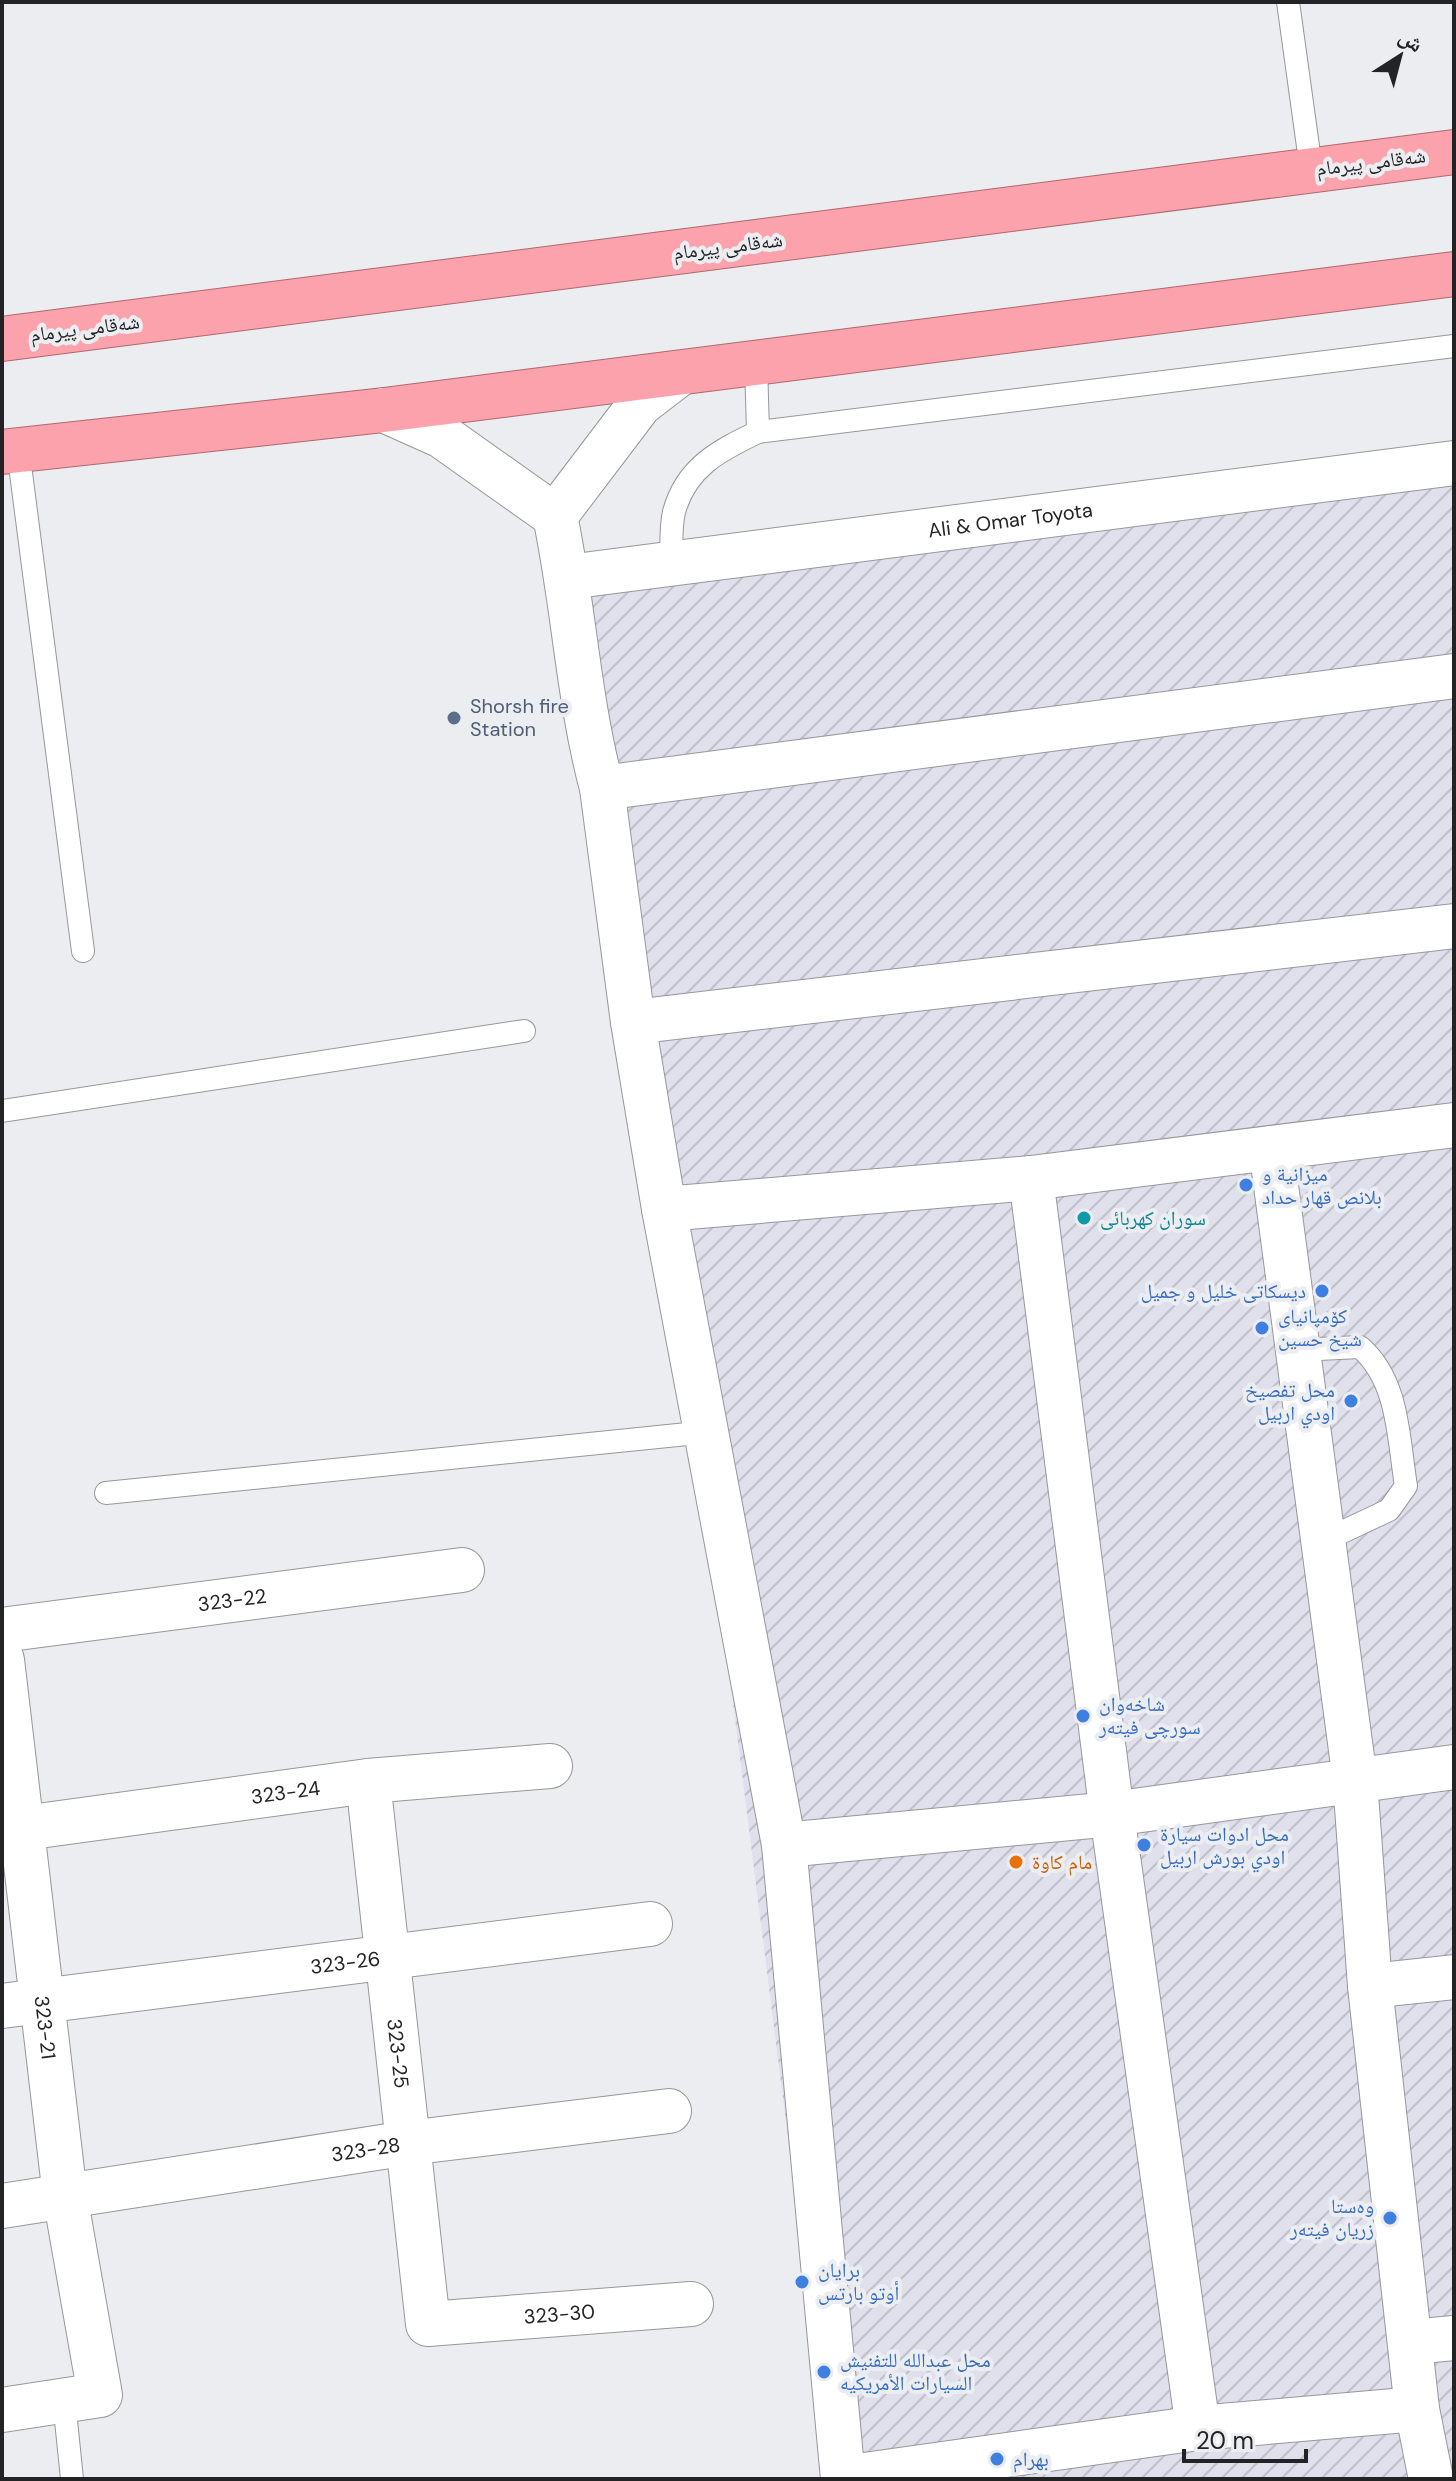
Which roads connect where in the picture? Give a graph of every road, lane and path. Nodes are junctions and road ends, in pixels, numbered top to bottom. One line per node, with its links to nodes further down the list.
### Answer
1 (1288, 2): 3 (lane)
2 (1454, 152): 3 (highway, شەقامی پیرمام)
3 (1311, 168): 5 (highway, شەقامی پیرمام)
4 (1454, 274): 7 (highway)
5 (2, 339)
6 (1454, 346): 10 (lane)
7 (756, 363): 8 (highway); 10 (lane)
8 (679, 374): 9 (highway); 13 (street)
9 (384, 410): 11 (highway); 13 (street)
10 (758, 432): 14 (lane)
11 (10, 451): 19 (lane)
12 (1454, 463): 14 (street, Ali & Omar Toyota)
13 (555, 516): 15 (street)
14 (671, 564): 15 (street, Ali & Omar Toyota)
15 (568, 577): 17 (street)
16 (1454, 676): 17 (street)
17 (602, 788): 20 (street)
18 (1454, 926): 20 (street)
19 (83, 951)
20 (633, 1022): 26 (street)
21 (524, 1031): 22 (lane)
22 (2, 1111)
23 (1454, 1125): 24 (street)
24 (1271, 1148): 25 (street); 27 (street)
25 (1031, 1178): 26 (street); 38 (street)
26 (664, 1209): 28 (street)
27 (1298, 1350): 30 (street); 30 (lane)
28 (707, 1432): 29 (lane); 40 (street)
29 (106, 1493)
30 (1323, 1541): 36 (street)
31 (462, 1570): 32 (street, 323-22)
32 (2, 1630)
33 (2, 1660): 39 (street, 323-21)
34 (550, 1766): 37 (street, 323-24)
35 (1454, 1767): 36 (street)
36 (1355, 1780): 38 (street); 44 (street)
37 (368, 1781): 39 (street, 323-24); 42 (street, 323-25)
38 (1112, 1814): 40 (street); 57 (street)
39 (12, 1829): 45 (street, 323-21)
40 (784, 1845): 58 (street)
41 (650, 1924): 42 (street, 323-26)
42 (387, 1956): 45 (street, 323-26); 47 (street, 323-25)
43 (1454, 1977): 44 (street)
44 (1370, 1986): 53 (street)
45 (22, 2002): 48 (street, 323-21)
46 (669, 2111): 47 (street, 323-28)
47 (408, 2143): 48 (street, 323-28); 51 (street, 323-25)
48 (65, 2196): 49 (street, 323-28); 54 (street, 323-21)
49 (2, 2206)
50 (691, 2304): 51 (street, 323-30)
51 (428, 2324)
52 (1454, 2338): 53 (street)
53 (1410, 2342): 55 (street)
54 (82, 2398): 56 (street); 59 (lane)
55 (1417, 2409): 57 (street); 60 (street)
56 (2, 2410)
57 (1198, 2428): 58 (street)
58 (843, 2478)
59 (72, 2479)
60 (1431, 2479)

